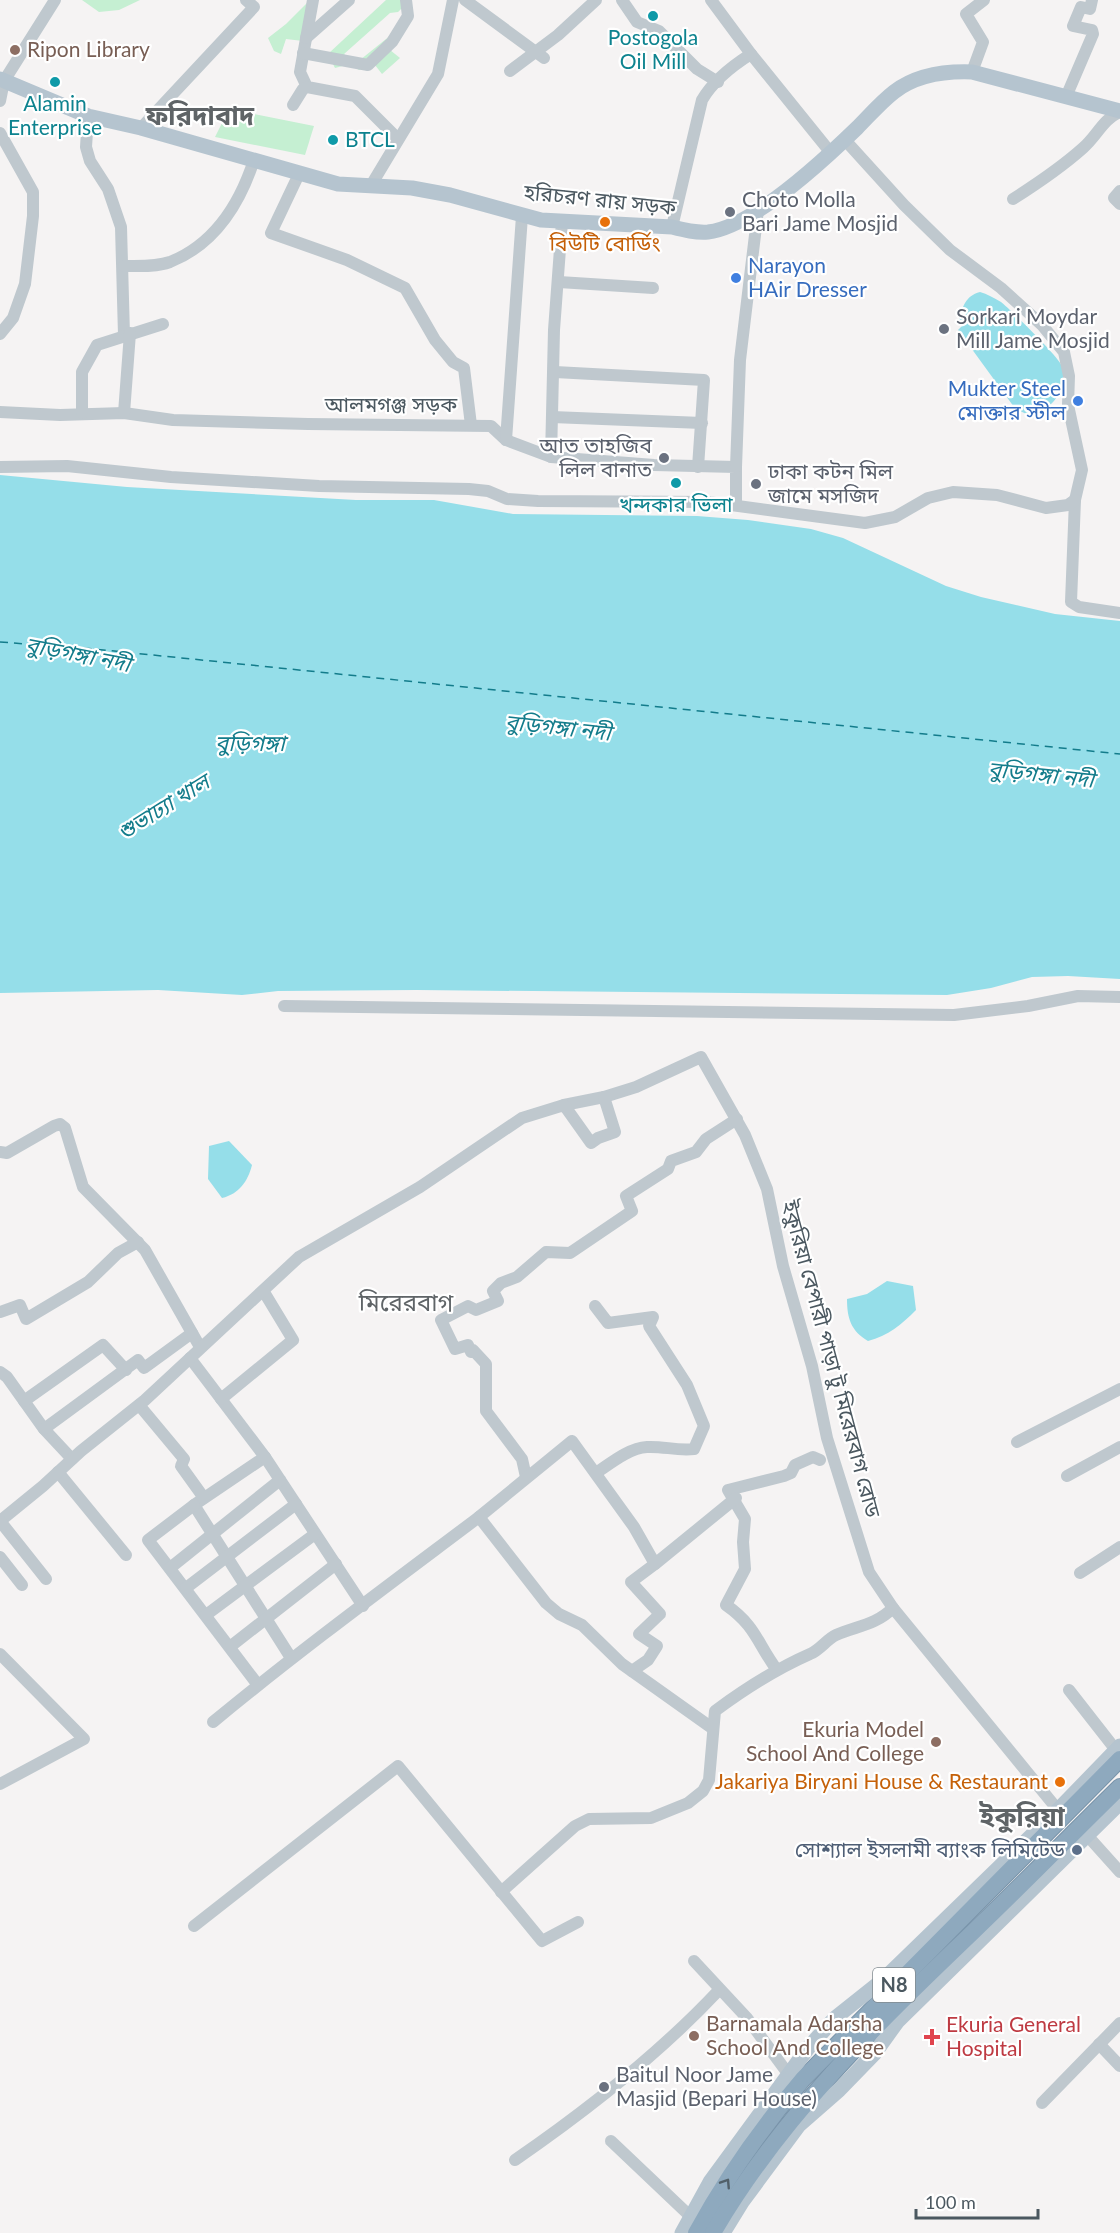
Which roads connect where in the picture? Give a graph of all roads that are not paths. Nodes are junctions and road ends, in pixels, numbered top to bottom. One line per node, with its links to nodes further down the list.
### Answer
1 (55, 0): 19 (street)
2 (246, 0): 27 (street)
3 (313, 0): 13 (street)
4 (349, 0): 13 (street)
5 (406, 0): 14 (street)
6 (453, 0): 29 (street)
7 (465, 0): 15 (street)
8 (596, 0): 15 (street)
9 (622, 0): 20 (street)
10 (711, 0): 16 (street)
11 (984, 0): 18 (street)
12 (1092, 0): 22 (street)
13 (306, 38): 14 (street)
14 (303, 54): 21 (street)
15 (539, 54): 17 (street)
16 (751, 54): 20 (street); 31 (street)
17 (510, 71)
18 (972, 72): 22 (main road, হরিচরণ রায় সড়ক); 30 (main road, হরিচরণ রায় সড়ক)
19 (2, 80): 23 (street); 26 (main road, হরিচরণ রায় সড়ক)
20 (718, 82): 41 (street)
21 (307, 87): 24 (street); 29 (street)
22 (1066, 98): 25 (main road, হরিচরণ রায় সড়ক)
23 (0, 101)
24 (293, 105)
25 (1120, 112): 36 (street)
26 (88, 116): 27 (main road, হরিচরণ রায় সড়ক); 42 (street)
27 (141, 128): 32 (main road, হরিচরণ রায় সড়ক)
28 (0, 133): 46 (street)
29 (398, 139): 34 (street)
30 (845, 140): 31 (main road, হরিচরণ রায় সড়ক); 60 (street)
31 (831, 153): 38 (main road, হরিচরণ রায় সড়ক)
32 (254, 160): 33 (main road, হরিচরণ রায় সড়ক); 42 (street)
33 (299, 174): 34 (main road, হরিচরণ রায় সড়ক); 54 (street)
34 (370, 187): 39 (main road, হরিচরণ রায় সড়ক)
35 (1120, 191): 37 (street)
36 (1013, 199)
37 (1120, 204)
38 (758, 210): 41 (main road, হরিচরণ রায় সড়ক); 59 (street)
39 (522, 216): 40 (main road, হরিচরণ রায় সড়ক); 55 (street)
40 (562, 222): 41 (main road, হরিচরণ রায় সড়ক); 43 (street)
41 (672, 227)
42 (124, 266): 47 (street)
43 (559, 282): 44 (street); 48 (street)
44 (653, 288)
45 (163, 324): 47 (street)
46 (0, 334)
47 (127, 334): 50 (street); 51 (street)
48 (555, 372): 52 (street); 53 (street)
49 (0, 412): 50 (street, আলমগঞ্জ সড়ক)
50 (82, 413): 51 (street, আলমগঞ্জ সড়ক)
51 (124, 413): 54 (street, আলমগঞ্জ সড়ক)
52 (552, 417): 53 (street); 56 (street)
53 (702, 423): 58 (street)
54 (471, 425): 55 (street, আলমগঞ্জ সড়ক)
55 (506, 440): 56 (street, আলমগঞ্জ সড়ক)
56 (551, 457): 58 (street, আলমগঞ্জ সড়ক)
57 (0, 467): 61 (street)
58 (698, 467): 59 (street, আলমগঞ্জ সড়ক)
59 (736, 467): 61 (street)
60 (1076, 500): 61 (street); 62 (street)
61 (736, 504)
62 (1120, 613)
63 (1120, 997): 64 (street)
64 (284, 1006)
65 (604, 1097): 66 (street); 66 (street); 67 (street, ইকুরিয়া বেপারী পাড়া টু মিরেরবাগ রোড)
66 (564, 1105): 70 (street)
67 (737, 1119): 91 (street); 113 (street, ইকুরিয়া বেপারী পাড়া টু মিরেরবাগ রোড)
68 (0, 1152): 69 (street)
69 (138, 1242): 72 (street); 73 (street)
70 (264, 1292): 74 (street); 79 (street)
71 (595, 1306): 89 (street)
72 (0, 1312)
73 (192, 1333): 74 (street); 76 (street)
74 (200, 1347): 75 (street)
75 (190, 1358): 79 (street); 81 (street)
76 (126, 1370): 80 (street); 82 (street)
77 (0, 1372): 80 (street)
78 (1120, 1389): 83 (street)
79 (221, 1399): 85 (street)
80 (24, 1401): 82 (street)
81 (139, 1405): 86 (street); 94 (street)
82 (44, 1429): 86 (street)
83 (1017, 1442)
84 (1120, 1447): 90 (street)
85 (265, 1457): 92 (street); 94 (street)
86 (72, 1459): 88 (street)
87 (820, 1460): 93 (street)
88 (58, 1472): 97 (street); 101 (street)
89 (596, 1473): 91 (street); 105 (street)
90 (1067, 1476)
91 (526, 1477): 96 (street)
92 (280, 1480): 95 (street); 98 (street)
93 (735, 1498): 105 (street); 119 (street)
94 (199, 1502): 98 (street); 106 (street)
95 (296, 1504): 99 (street); 103 (street)
96 (479, 1517): 112 (street); 120 (street)
97 (0, 1521): 108 (street)
98 (213, 1534): 103 (street); 106 (street)
99 (315, 1534): 104 (street); 110 (street)
100 (1120, 1547): 107 (street)
101 (126, 1555)
102 (0, 1557): 109 (street)
103 (227, 1557): 110 (street); 111 (street)
104 (336, 1564): 112 (street); 115 (street)
105 (655, 1564): 120 (street)
106 (170, 1568): 111 (street)
107 (1080, 1573)
108 (46, 1579)
109 (22, 1585)
110 (245, 1586): 114 (street); 115 (street)
111 (186, 1588): 114 (street)
112 (363, 1606): 118 (street)
113 (894, 1608): 119 (street); 129 (street, ইকুরিয়া বেপারী পাড়া টু মিরেরবাগ রোড)
114 (206, 1615): 116 (street)
115 (266, 1618): 116 (street); 118 (street)
116 (231, 1646): 121 (street)
117 (0, 1654): 126 (street)
118 (291, 1658): 121 (street)
119 (777, 1670): 124 (street)
120 (632, 1671): 124 (street)
121 (258, 1685): 123 (street)
122 (1070, 1690): 125 (street)
123 (213, 1722)
124 (711, 1728): 132 (street)
125 (1119, 1752): 129 (main road); 146 (highway, N8, one-way to 125)
126 (1, 1781)
127 (1120, 1787): 147 (highway, N8)
128 (1120, 1803): 130 (main road)
129 (1059, 1812): 140 (main road)
130 (1084, 1837): 131 (street); 148 (main road)
131 (1120, 1872)
132 (501, 1892): 133 (street); 134 (street)
133 (578, 1922)
134 (194, 1926)
135 (694, 1961): 136 (street)
136 (719, 1990): 140 (street); 143 (street)
137 (1120, 2023): 138 (street)
138 (1099, 2044): 139 (street); 141 (street)
139 (1120, 2066)
140 (789, 2075): 144 (main road)
141 (1042, 2103)
142 (611, 2141): 144 (street)
143 (515, 2160)
144 (690, 2216): 145 (main road)
145 (682, 2233)
146 (696, 2233)
147 (713, 2233)
148 (723, 2233)

